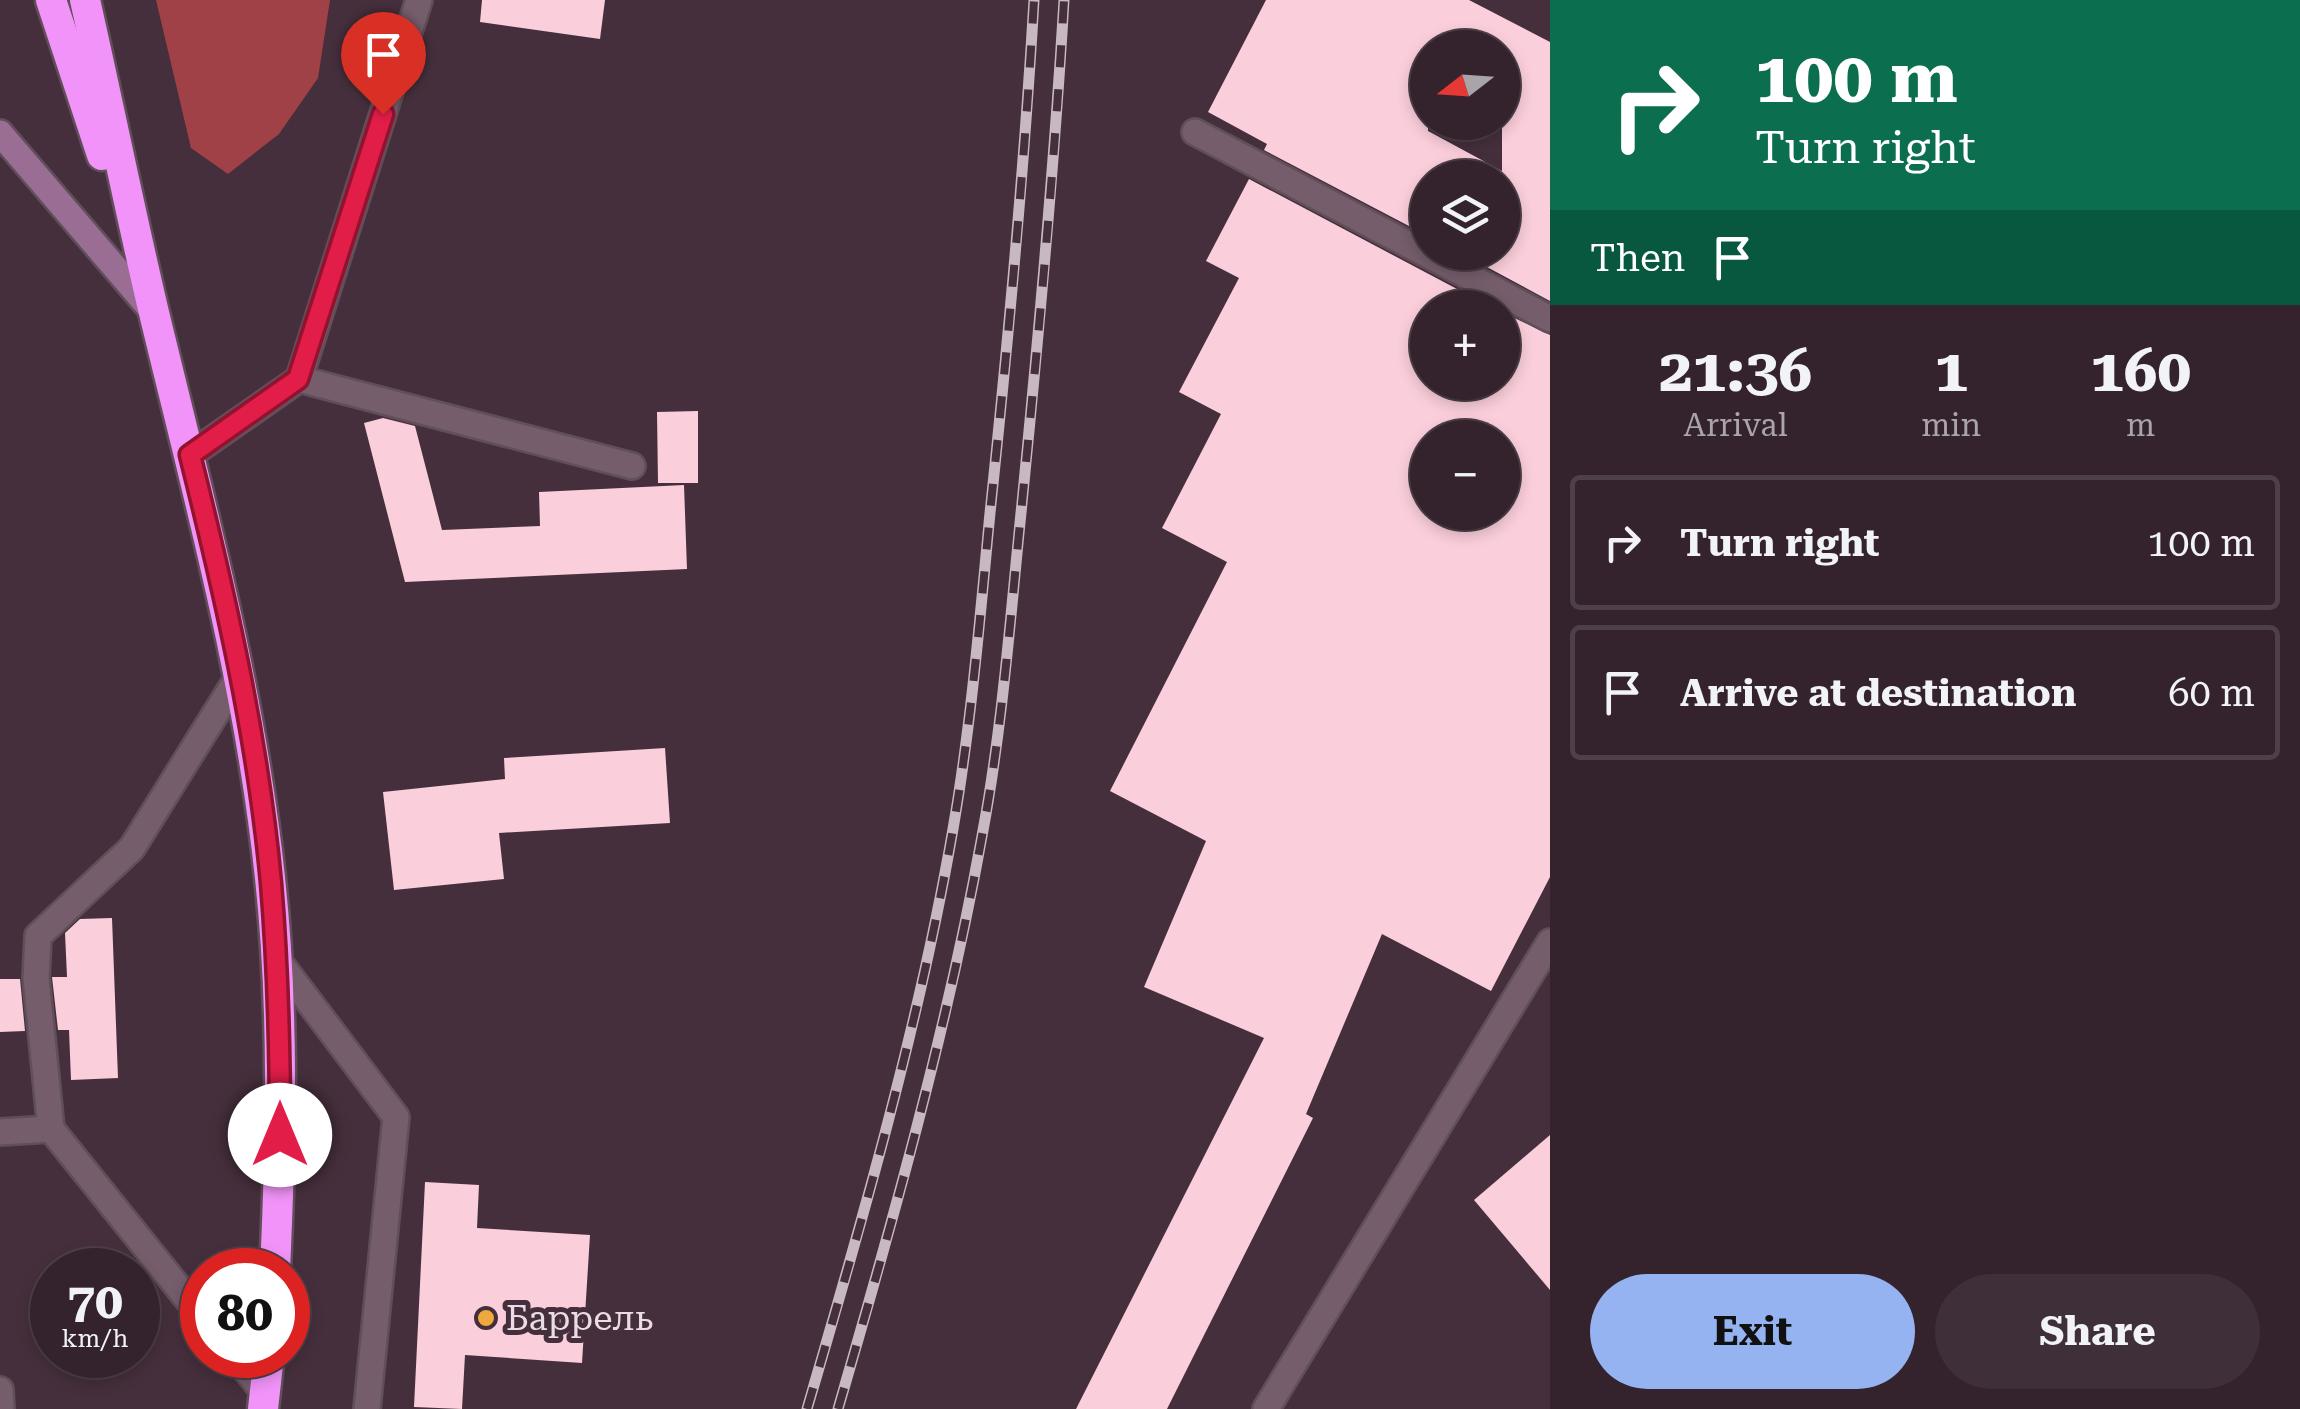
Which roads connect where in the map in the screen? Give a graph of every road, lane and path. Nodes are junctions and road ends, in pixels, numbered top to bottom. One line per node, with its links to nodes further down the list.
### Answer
1 (51, 0): 6 (highway)
2 (86, 0): 6 (highway)
3 (419, 0): 8 (street)
4 (1195, 132): 7 (street)
5 (0, 133): 6 (main road)
6 (154, 314): 9 (highway)
7 (1550, 319)
8 (298, 379): 9 (street); 10 (street)
9 (190, 455): 11 (highway)
10 (632, 466)
11 (239, 676): 13 (highway); 14 (street)
12 (1550, 942): 23 (street)
13 (276, 958): 16 (highway); 22 (street)
14 (51, 1129): 15 (street); 17 (street)
15 (0, 1132)
16 (276, 1248)
17 (180, 1290)
18 (249, 1378): 20 (street)
19 (0, 1390): 21 (street)
20 (264, 1401)
21 (1, 1409)
22 (368, 1409)
23 (1266, 1409)

